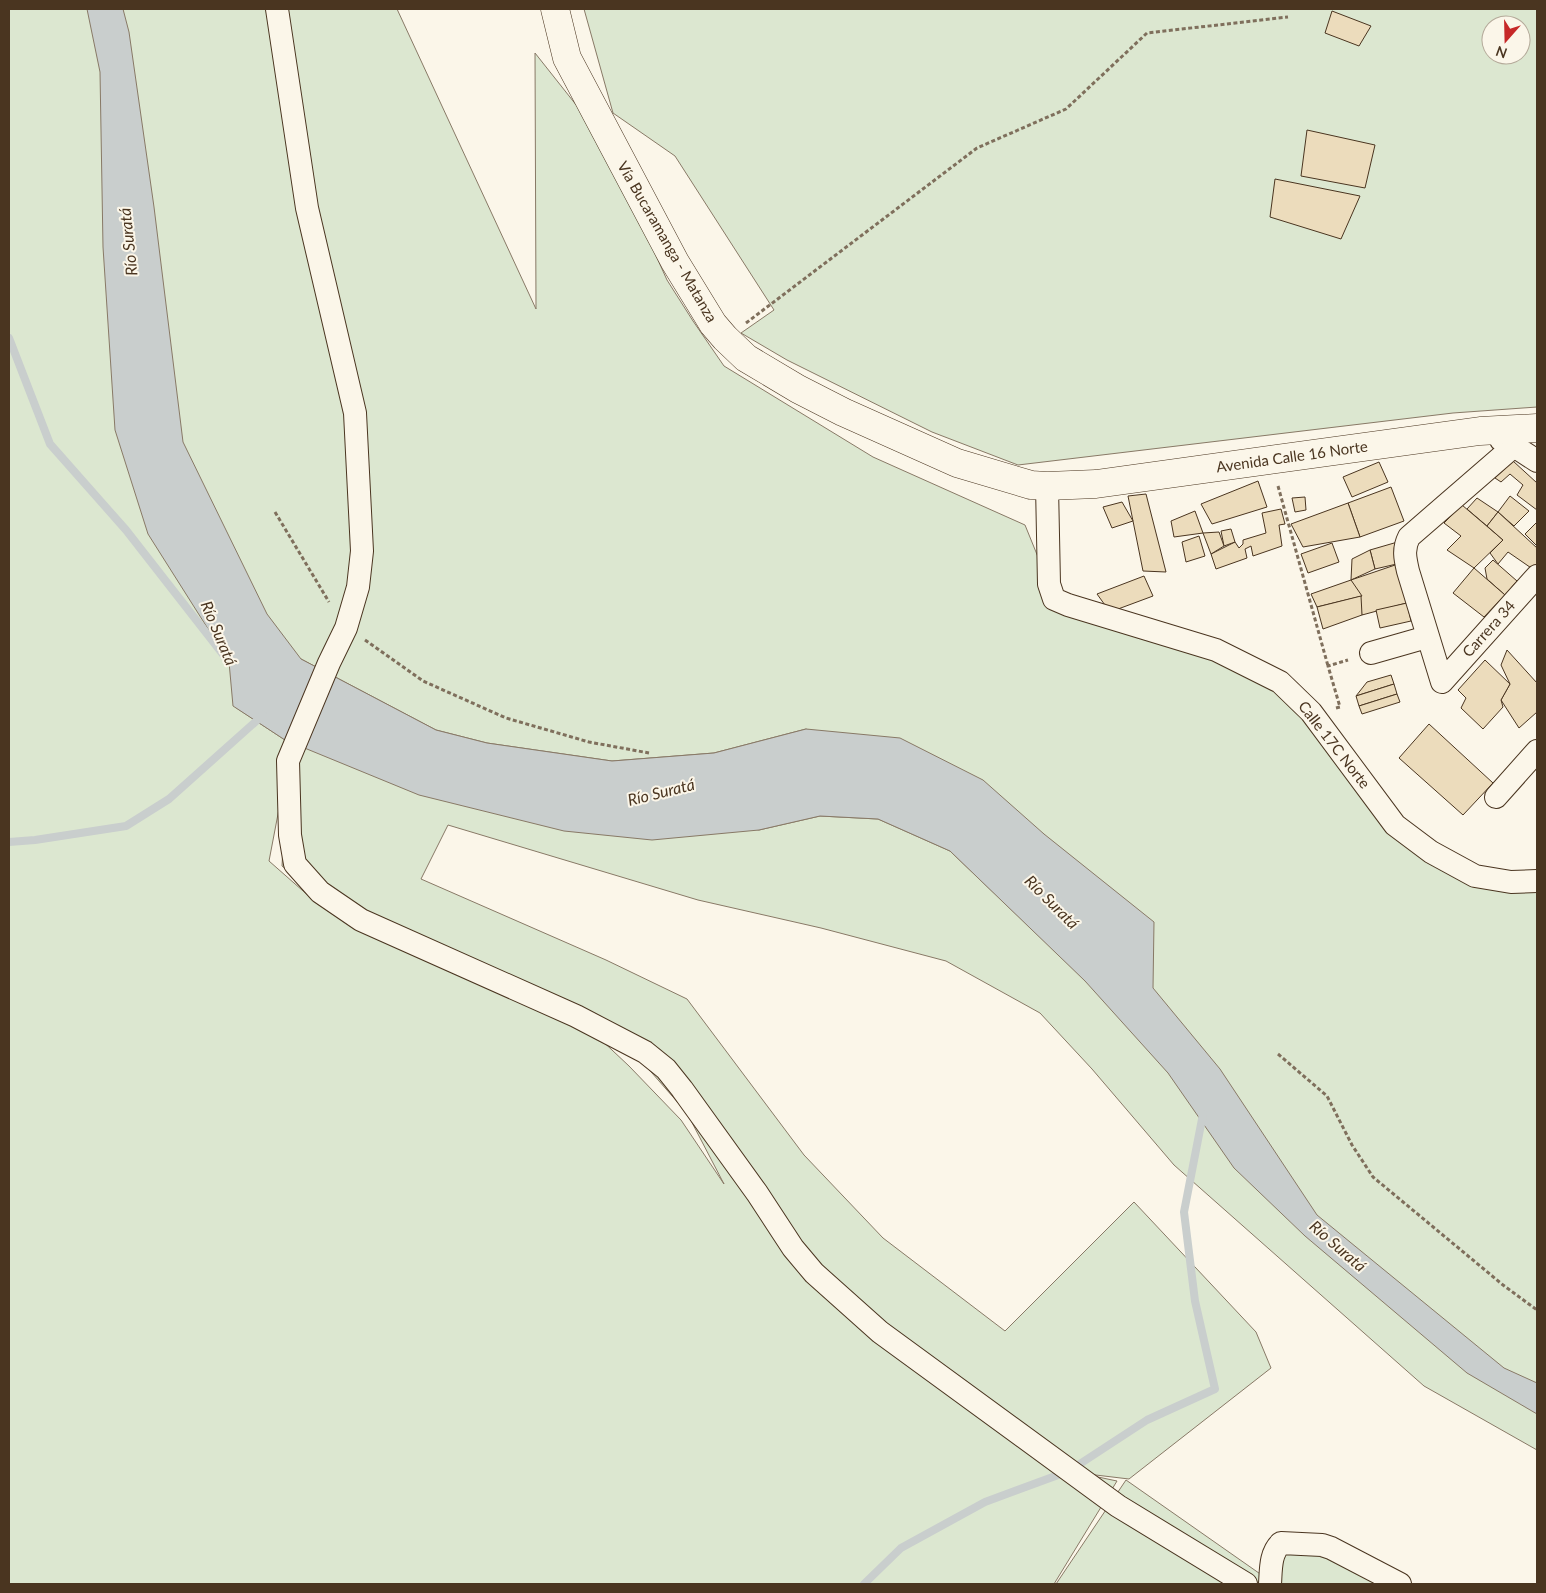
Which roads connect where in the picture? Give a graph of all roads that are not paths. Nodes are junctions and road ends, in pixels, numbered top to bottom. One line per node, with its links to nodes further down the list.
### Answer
1 (277, 9): 14 (street)
2 (555, 9): 7 (street, Vía Bucaramanga - Matanza)
3 (1537, 428): 4 (street, Avenida Calle 16 Norte)
4 (1480, 431): 5 (street); 7 (street, Avenida Calle 16 Norte)
5 (1514, 446): 6 (street); 9 (street)
6 (1537, 461)
7 (1047, 486): 13 (street, Calle 17C Norte)
8 (1537, 576): 9 (street, Carrera 34)
9 (1427, 636): 10 (street)
10 (1371, 653)
11 (1537, 751): 12 (street)
12 (1496, 797)
13 (1537, 880)
14 (1246, 1584)
15 (1270, 1584): 16 (street)
16 (1400, 1584)

